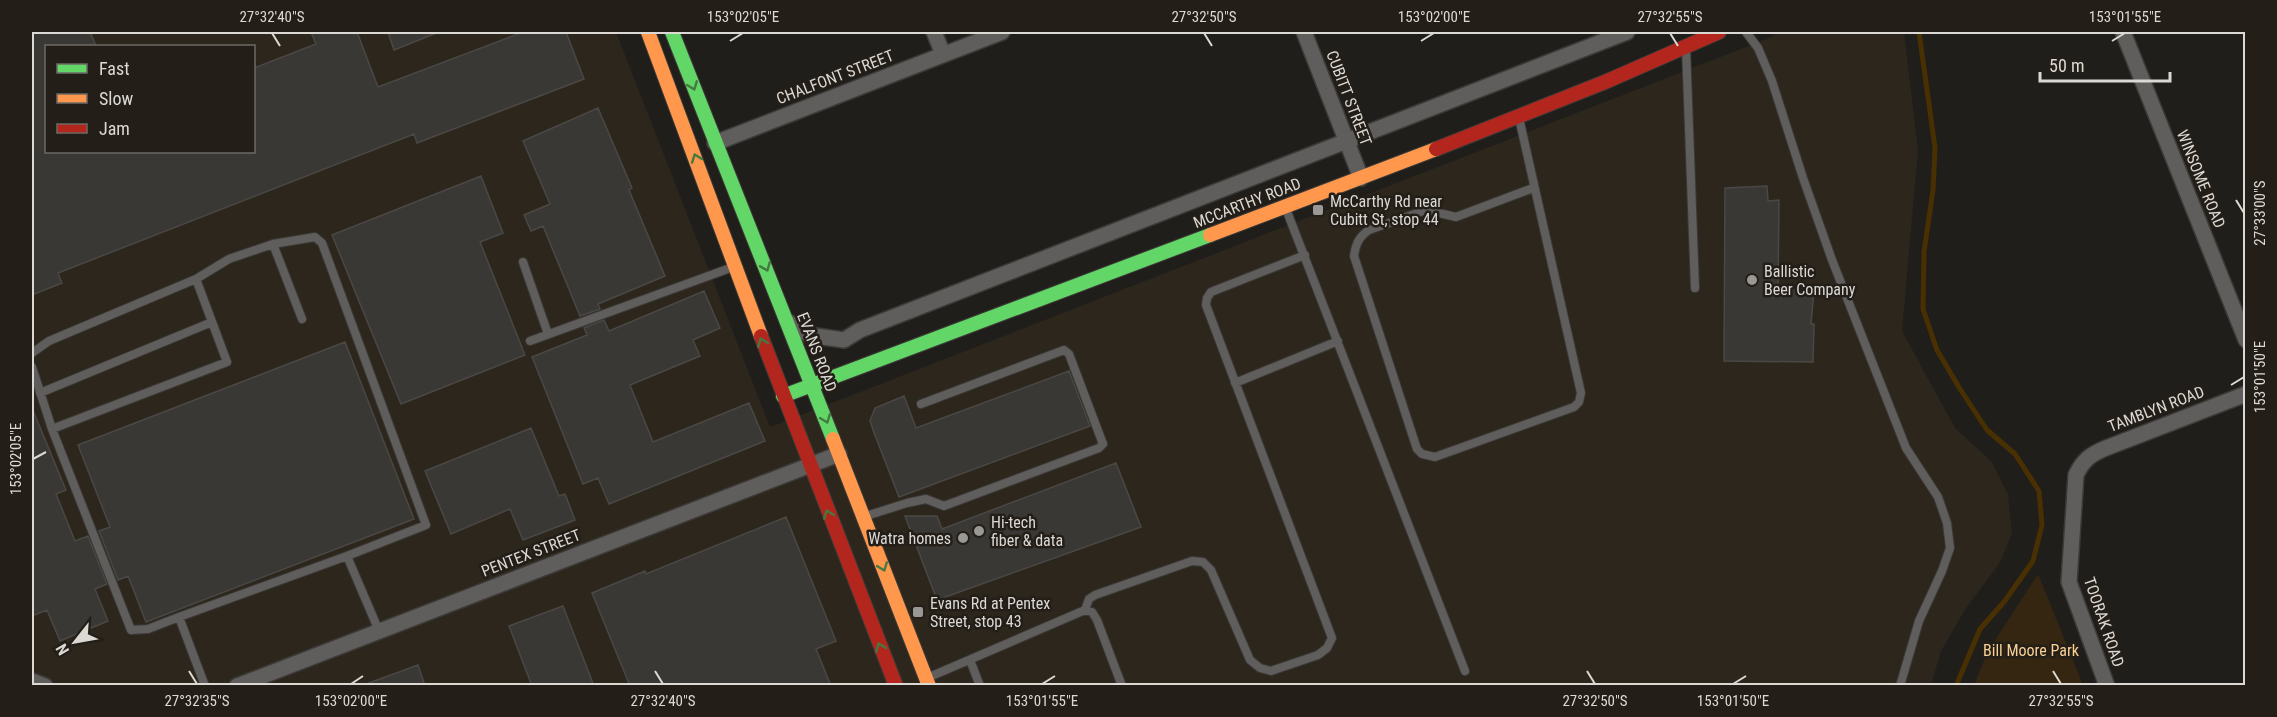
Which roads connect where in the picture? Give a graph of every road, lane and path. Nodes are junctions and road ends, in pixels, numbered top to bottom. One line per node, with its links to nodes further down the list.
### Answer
1 (648, 32): 21 (main road, one-way to 1)
2 (672, 32): 14 (main road, EVANS ROAD, one-way to 14)
3 (934, 32): 11 (street)
4 (1002, 32): 11 (street, CHALFONT STREET)
5 (1304, 32): 13 (street, CUBITT STREET)
6 (1627, 32): 13 (street, MCCARTHY ROAD)
7 (1719, 32): 10 (main road, MCCARTHY ROAD)
8 (1746, 32): 58 (lane)
9 (2123, 32): 28 (street, WINSOME ROAD)
10 (1686, 46): 12 (main road, MCCARTHY ROAD); 23 (lane)
11 (943, 54): 14 (street, CHALFONT STREET)
12 (1518, 117): 15 (main road, MCCARTHY ROAD); 16 (lane)
13 (1346, 141): 15 (street, CUBITT STREET); 26 (street, MCCARTHY ROAD)
14 (715, 143): 26 (main road, EVANS ROAD, one-way to 26)
15 (1361, 178): 17 (main road, MCCARTHY ROAD)
16 (1533, 188): 16 (lane)
17 (1285, 207): 19 (lane); 34 (main road, MCCARTHY ROAD)
18 (273, 244): 22 (lane); 24 (lane); 44 (lane)
19 (1305, 255): 30 (lane); 33 (lane)
20 (523, 262): 27 (lane)
21 (734, 267): 27 (lane); 37 (main road, one-way to 21)
22 (196, 279): 25 (lane); 31 (lane)
23 (1695, 288)
24 (302, 319)
25 (212, 322): 35 (lane); 39 (lane)
26 (788, 322): 34 (main road, EVANS ROAD)
27 (548, 334): 29 (lane)
28 (2246, 340)
29 (530, 341)
30 (1338, 341): 33 (lane); 49 (lane)
31 (32, 353)
32 (32, 367): 35 (lane)
33 (1235, 383): 45 (lane)
34 (813, 385): 37 (main road, MCCARTHY ROAD); 40 (main road, EVANS ROAD, one-way to 40)
35 (40, 393): 39 (lane)
36 (2246, 394): 41 (street, TAMBLYN ROAD)
37 (783, 396): 42 (main road)
38 (921, 404): 43 (lane)
39 (52, 429): 46 (lane)
40 (839, 454): 42 (street, PENTEX STREET); 43 (main road, EVANS ROAD)
41 (2081, 463): 59 (street, TOORAK ROAD)
42 (809, 465): 47 (street, PENTEX STREET); 55 (main road, one-way to 42)
43 (863, 517): 51 (main road, EVANS ROAD, one-way to 51)
44 (347, 556): 46 (lane); 47 (lane)
45 (1085, 610): 48 (lane); 57 (lane)
46 (179, 617): 53 (lane)
47 (379, 631): 54 (street, PENTEX STREET)
48 (970, 660): 51 (lane); 56 (lane)
49 (1465, 671)
50 (32, 681): 52 (street)
51 (927, 682)
52 (45, 686)
53 (205, 686)
54 (237, 686)
55 (896, 686)
56 (980, 686)
57 (1122, 686)
58 (1900, 686)
59 (2107, 686)

